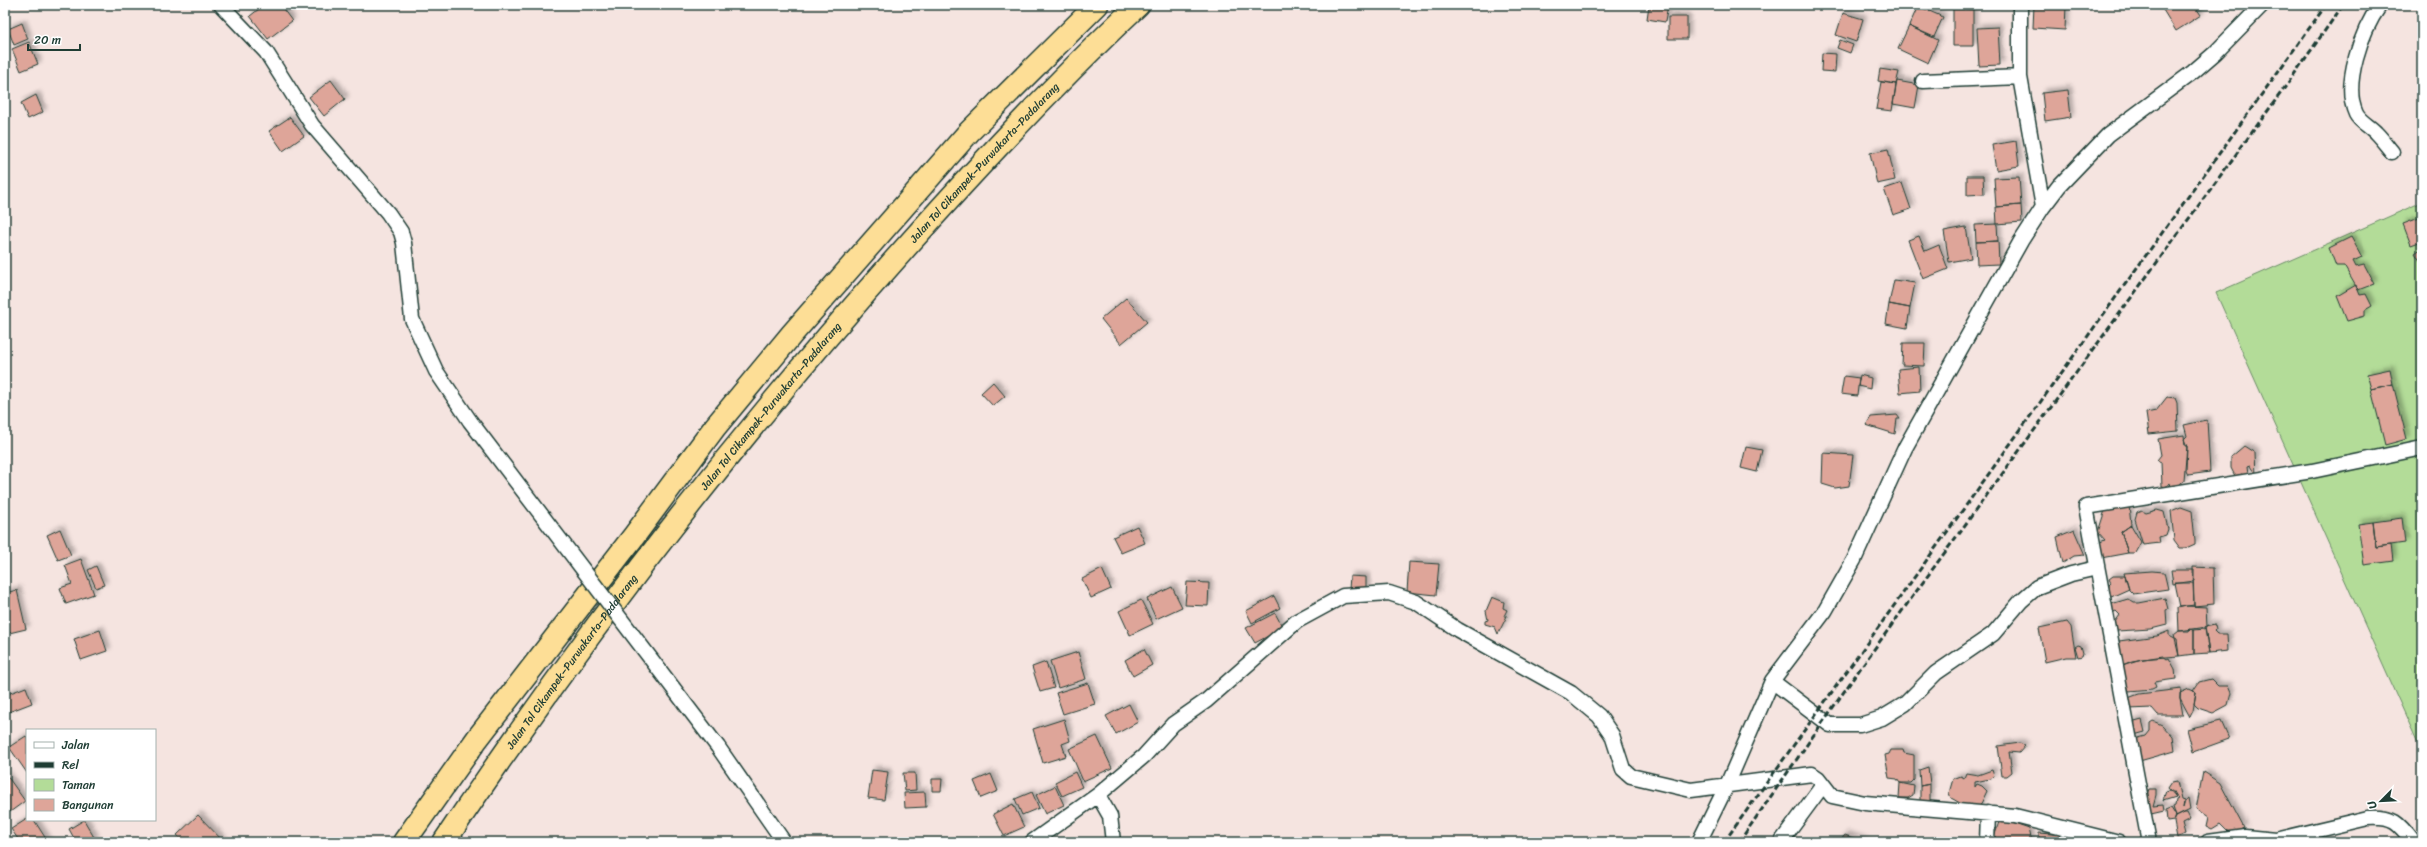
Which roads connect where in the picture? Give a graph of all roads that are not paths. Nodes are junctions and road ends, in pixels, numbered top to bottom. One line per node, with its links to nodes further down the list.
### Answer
1 (221, 5): 21 (street, bridge)
2 (1097, 5): 19 (highway)
3 (1138, 5): 20 (highway, Jalan Tol Cikampek–Purwakarta–Padalarang)
4 (2020, 5): 7 (street)
5 (2262, 5): 10 (street)
6 (2380, 5): 9 (street)
7 (2020, 77): 8 (street); 10 (street)
8 (1923, 81)
9 (2392, 152)
10 (2044, 206): 13 (street)
11 (2422, 448): 12 (street)
12 (2098, 568): 13 (street); 28 (street)
13 (1772, 681): 14 (street)
14 (1727, 785): 15 (street); 16 (street); 24 (street)
15 (1823, 785): 17 (street); 25 (street)
16 (1098, 795): 22 (street); 23 (street)
17 (1988, 813): 26 (street); 27 (street)
18 (2275, 841): 29 (street); 30 (street)
19 (404, 842)
20 (444, 842)
21 (784, 842)
22 (1032, 842)
23 (1112, 842)
24 (1699, 842)
25 (1781, 842)
26 (1986, 842)
27 (2120, 842)
28 (2149, 842)
29 (2208, 842)
30 (2413, 842)

